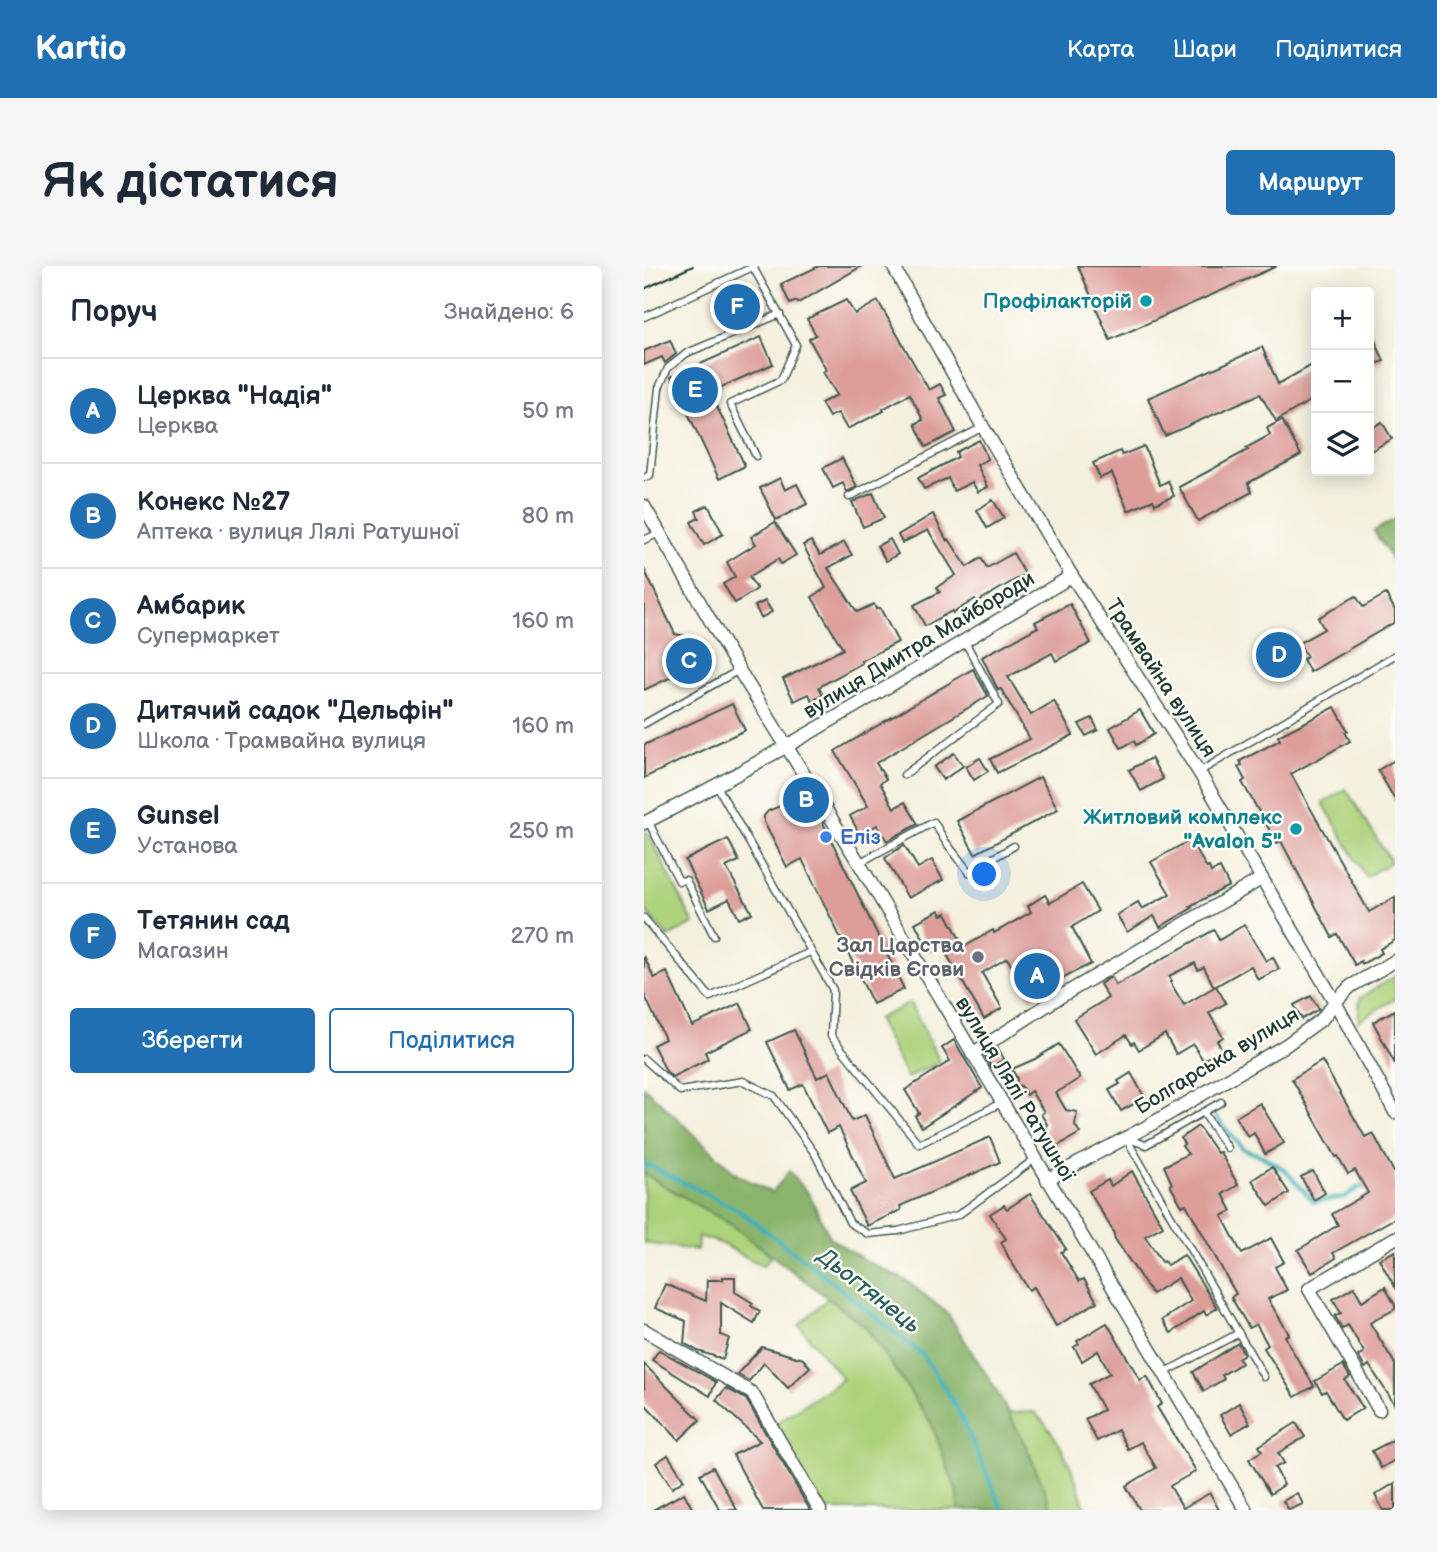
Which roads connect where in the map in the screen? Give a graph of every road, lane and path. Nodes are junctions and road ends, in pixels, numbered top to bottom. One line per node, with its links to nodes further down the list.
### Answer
1 (754, 266): 3 (lane); 4 (lane)
2 (893, 266): 5 (street, Трамвайна вулиця)
3 (780, 314): 6 (lane); 7 (lane)
4 (644, 317)
5 (983, 427): 8 (lane); 12 (street, Трамвайна вулиця)
6 (756, 456)
7 (644, 478)
8 (849, 497)
9 (644, 506): 10 (street, вулиця Лялі Ратушної)
10 (659, 533): 11 (lane); 15 (street, вулиця Лялі Ратушної)
11 (644, 540)
12 (1072, 576): 13 (street, вулиця Дмитра Майбороди); 18 (street, Трамвайна вулиця)
13 (964, 640): 17 (street, вулиця Дмитра Майбороди); 19 (lane)
14 (1395, 655): 18 (lane)
15 (739, 670): 16 (lane); 17 (street, вулиця Лялі Ратушної)
16 (644, 724)
17 (786, 747): 20 (street, вулиця Дмитра Майбороди); 23 (street, вулиця Лялі Ратушної)
18 (1199, 772): 24 (street, Трамвайна вулиця)
19 (904, 775)
20 (717, 786): 21 (street, вулиця Дмитра Майбороди); 27 (lane)
21 (646, 822): 26 (lane)
22 (1014, 846): 23 (lane)
23 (859, 863): 30 (street, вулиця Лялі Ратушної)
24 (1261, 879): 29 (street, Трамвайна вулиця); 30 (street)
25 (644, 918): 27 (lane)
26 (714, 936)
27 (810, 952): 33 (lane)
28 (1395, 961): 29 (street, Болгарська вулиця)
29 (1335, 1002): 35 (street, Трамвайна вулиця); 36 (street, Болгарська вулиця)
30 (972, 1054): 33 (street, вулиця Лялі Ратушної)
31 (644, 1059): 38 (lane)
32 (1221, 1102): 34 (lane)
33 (1001, 1103): 38 (street, вулиця Лялі Ратушної)
34 (1203, 1112): 36 (lane); 37 (lane)
35 (1395, 1112)
36 (1126, 1138): 39 (street, Болгарська вулиця); 42 (lane)
37 (1227, 1148)
38 (1035, 1159): 39 (street, вулиця Лялі Ратушної)
39 (1047, 1180): 43 (street, вулиця Лялі Ратушної)
40 (1395, 1238): 45 (street)
41 (644, 1330): 46 (street)
42 (1238, 1333): 43 (lane); 44 (lane)
43 (1164, 1373): 47 (street, вулиця Лялі Ратушної)
44 (1264, 1377)
45 (1379, 1410)
46 (820, 1510)
47 (1246, 1510)

